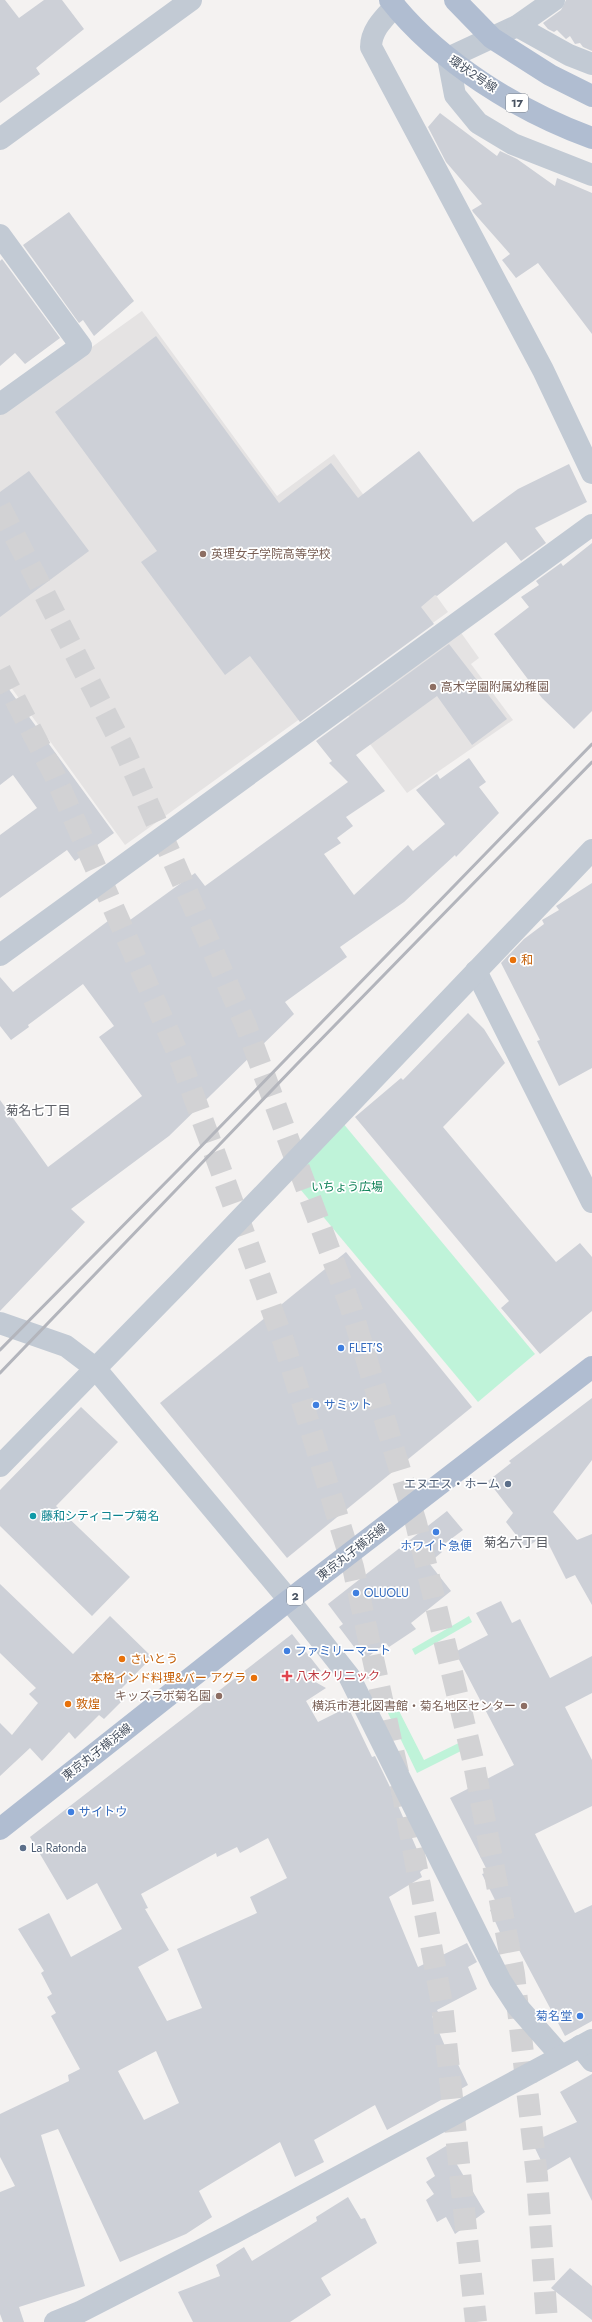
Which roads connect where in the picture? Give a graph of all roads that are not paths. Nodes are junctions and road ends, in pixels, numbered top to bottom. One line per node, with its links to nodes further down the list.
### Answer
1 (191, 0): 10 (street)
2 (455, 0): 6 (main road)
3 (554, 0): 5 (street)
4 (392, 3): 7 (main road, 環状2号線 / 17); 15 (street)
5 (517, 26): 6 (street); 8 (street)
6 (492, 38): 7 (street); 9 (main road)
7 (448, 58): 11 (main road, 環状2号線 / 17); 12 (street)
8 (592, 64)
9 (592, 96)
10 (0, 138)
11 (592, 138)
12 (592, 175)
13 (0, 235): 14 (street)
14 (0, 404)
15 (592, 473)
16 (592, 526): 18 (street)
17 (592, 850): 19 (street)
18 (0, 955)
19 (476, 971): 20 (street); 23 (street)
20 (592, 1202)
21 (0, 1323): 23 (street)
22 (592, 1367): 25 (main road, 東京丸子横浜線 / 2)
23 (95, 1368): 24 (street); 25 (street)
24 (0, 1466)
25 (289, 1600): 26 (main road, 東京丸子横浜線 / 2); 28 (street)
26 (0, 1829)
27 (588, 2049): 28 (street)
28 (561, 2056): 29 (street)
29 (55, 2322)

